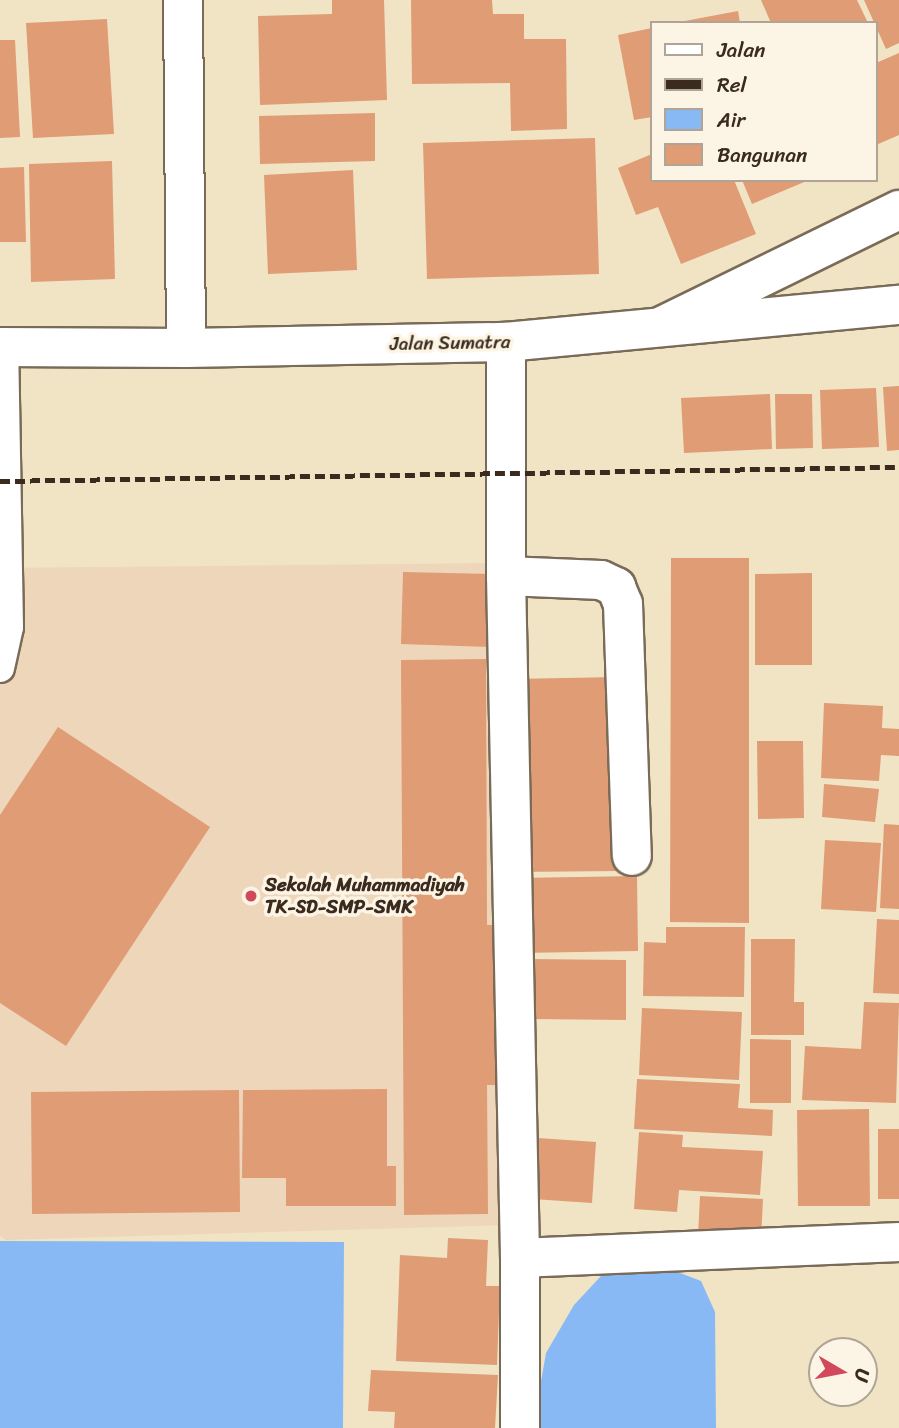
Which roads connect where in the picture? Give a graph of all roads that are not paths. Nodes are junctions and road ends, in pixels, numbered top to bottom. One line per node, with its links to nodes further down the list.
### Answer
1 (183, 0): 7 (main road)
2 (899, 210): 4 (main road)
3 (899, 305): 4 (main road, Jalan Sumatra)
4 (655, 330): 5 (main road, Jalan Sumatra)
5 (506, 342): 7 (main road, Jalan Sumatra); 8 (main road)
6 (2, 347): 7 (main road, Jalan Sumatra); 9 (lane)
7 (186, 348)
8 (506, 576): 10 (main road); 12 (main road)
9 (0, 667)
10 (632, 856)
11 (899, 1242): 12 (main road)
12 (520, 1258): 13 (main road)
13 (520, 1428)

